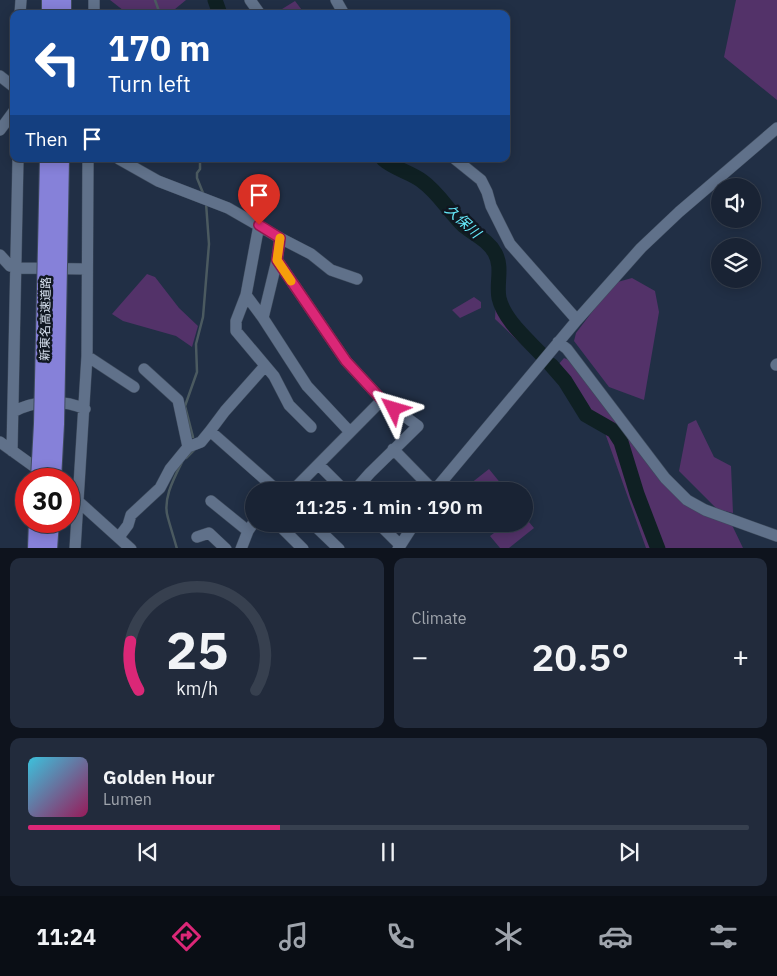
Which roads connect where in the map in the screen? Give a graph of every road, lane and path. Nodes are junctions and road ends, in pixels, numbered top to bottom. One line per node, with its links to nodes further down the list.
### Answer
1 (0, 76): 2 (street)
2 (10, 84)
3 (10, 116): 5 (street)
4 (777, 128): 21 (street)
5 (0, 130)
6 (18, 162): 16 (street)
7 (48, 162): 39 (highway, 新東名高速道路, bridge)
8 (61, 162): 40 (highway, 新東名高速道路, bridge)
9 (88, 162): 17 (street)
10 (124, 162): 12 (street)
11 (459, 162): 21 (street)
12 (259, 225): 13 (street); 19 (street)
13 (280, 238): 15 (street); 18 (street)
14 (0, 255): 16 (street)
15 (277, 260): 20 (street); 27 (street)
16 (17, 268): 17 (street); 29 (street)
17 (87, 269): 23 (street)
18 (357, 280)
19 (246, 295): 20 (street); 24 (street)
20 (262, 318): 32 (street)
21 (576, 320): 22 (street)
22 (558, 342): 47 (street); 59 (street)
23 (87, 356): 26 (street); 28 (street)
24 (264, 366): 30 (street); 31 (street)
25 (144, 369): 34 (street)
26 (134, 387)
27 (382, 400): 32 (street); 35 (street)
28 (85, 409): 29 (street); 41 (street)
29 (13, 412): 36 (street)
30 (311, 427)
31 (210, 431): 34 (street); 42 (street)
32 (350, 432): 37 (street)
33 (0, 442): 36 (street)
34 (188, 447): 60 (street)
35 (394, 449): 45 (street); 46 (street)
36 (12, 451): 38 (street)
37 (318, 465): 43 (street); 44 (street)
38 (36, 468)
39 (40, 468)
40 (53, 468)
41 (80, 475)
42 (268, 482)
43 (301, 482)
44 (336, 482)
45 (363, 482)
46 (425, 482)
47 (441, 482)
48 (211, 501): 50 (street)
49 (80, 503): 60 (street)
50 (245, 523)
51 (249, 532): 68 (street)
52 (286, 532): 69 (street)
53 (322, 532): 70 (street)
54 (386, 532): 62 (street)
55 (409, 532): 62 (street)
56 (37, 533): 63 (highway)
57 (50, 533): 64 (highway)
58 (76, 533): 65 (street)
59 (777, 536)
60 (119, 537): 66 (street)
61 (197, 537): 67 (street)
62 (399, 547)
63 (36, 548)
64 (49, 548)
65 (75, 548)
66 (131, 548)
67 (226, 548)
68 (241, 548)
69 (303, 548)
70 (339, 548)

